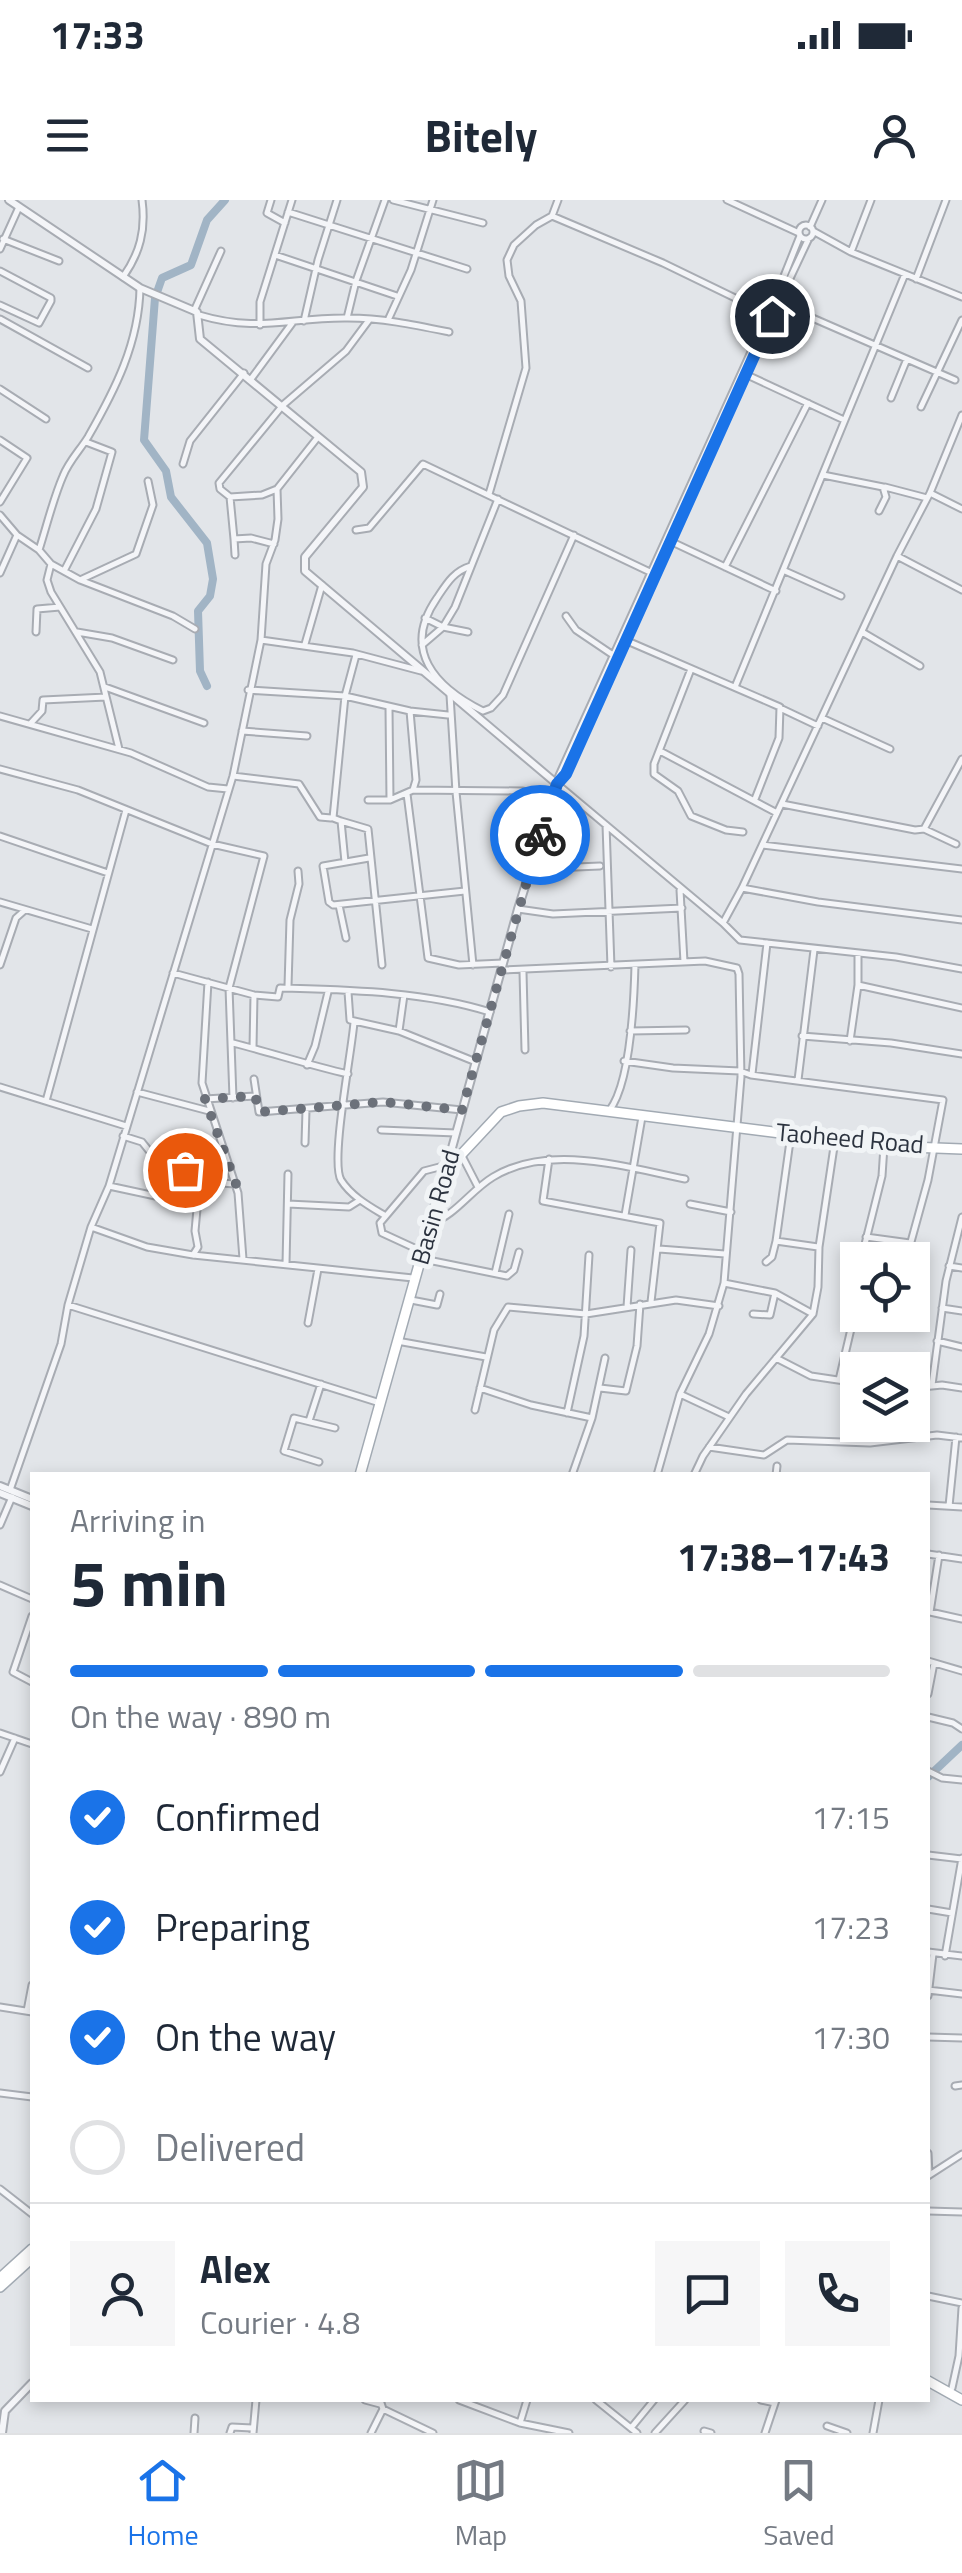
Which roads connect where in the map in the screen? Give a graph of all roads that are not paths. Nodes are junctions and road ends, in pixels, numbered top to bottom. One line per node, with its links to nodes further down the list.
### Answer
1 (8, 200): 14 (street)
2 (142, 200): 34 (street)
3 (271, 200): 18 (street)
4 (292, 200): 16 (street)
5 (337, 200): 20 (street)
6 (385, 200): 23 (street)
7 (393, 200): 15 (street)
8 (433, 200): 15 (street)
9 (558, 200): 17 (street)
10 (728, 200): 21 (street)
11 (822, 200): 21 (street)
12 (870, 200): 26 (street)
13 (946, 200): 35 (street)
14 (19, 207): 22 (street); 34 (street)
15 (430, 210): 19 (street); 27 (street)
16 (288, 212): 18 (street); 20 (street)
17 (552, 216): 43 (street); 77 (street)
18 (286, 223): 28 (street)
19 (483, 224)
20 (328, 226): 23 (street); 30 (street)
21 (806, 233): 26 (street); 40 (street, Basin Road); 43 (street, Basin Road)
22 (3, 239): 24 (street); 29 (street)
23 (372, 240): 27 (street); 36 (street)
24 (0, 249)
25 (221, 250): 42 (street)
26 (851, 252): 33 (street)
27 (417, 254): 31 (street); 38 (street)
28 (275, 255): 30 (street); 51 (street)
29 (59, 261)
30 (316, 268): 36 (street); 49 (street)
31 (467, 269)
32 (0, 271): 41 (street)
33 (905, 274): 35 (street); 53 (street)
34 (123, 277): 37 (street)
35 (916, 279): 39 (street)
36 (356, 281): 38 (street); 44 (street)
37 (142, 289): 42 (street); 71 (street)
38 (397, 296): 47 (street)
39 (962, 296)
40 (778, 303): 53 (street); 57 (street, Basin Road)
41 (0, 305)
42 (197, 313): 51 (street); 58 (street)
43 (768, 314): 69 (street, Basin Road)
44 (347, 318): 46 (street); 49 (street)
45 (0, 319): 55 (street)
46 (369, 320): 47 (street); 63 (street)
47 (388, 320): 52 (street)
48 (962, 320): 56 (street)
49 (304, 321): 50 (street)
50 (293, 322): 51 (street); 58 (street)
51 (260, 325)
52 (449, 332)
53 (875, 345): 54 (street); 67 (street)
54 (907, 358): 56 (street); 61 (street)
55 (88, 368)
56 (937, 371): 59 (street); 64 (street)
57 (745, 374): 62 (street); 69 (street, Basin Road)
58 (248, 376): 63 (street); 72 (street)
59 (956, 380)
60 (0, 388): 66 (street)
61 (891, 398)
62 (808, 403): 67 (street); 96 (street)
63 (283, 405): 68 (street); 78 (street)
64 (921, 407)
65 (962, 415): 79 (street)
66 (46, 419)
67 (844, 420): 73 (street)
68 (319, 435): 76 (street); 102 (street)
69 (715, 436): 89 (street, Basin Road); 100 (street, Basin Road)
70 (0, 440): 81 (street)
71 (86, 442): 91 (street); 97 (street)
72 (183, 464)
73 (823, 475): 75 (street); 98 (street)
74 (148, 481): 101 (street)
75 (882, 487): 79 (street); 83 (street)
76 (277, 491): 78 (street); 90 (street)
77 (489, 494): 80 (street); 85 (street)
78 (230, 496): 88 (street)
79 (928, 496): 82 (street); 93 (street)
80 (499, 498): 86 (street); 95 (street)
81 (0, 502)
82 (962, 509)
83 (879, 511)
84 (0, 515): 87 (street)
85 (356, 530)
86 (574, 534): 100 (street); 118 (street)
87 (17, 536): 91 (street); 99 (street)
88 (234, 539): 90 (street); 92 (street)
89 (670, 541): 96 (street); 100 (street, Basin Road)
90 (274, 544): 115 (street)
91 (39, 550): 94 (street)
92 (235, 555)
93 (896, 556): 103 (street); 114 (street)
94 (50, 564): 97 (street); 106 (street)
95 (471, 566): 108 (street); 109 (street)
96 (725, 567): 104 (street)
97 (64, 571): 101 (street)
98 (785, 571): 104 (street); 105 (street)
99 (0, 573)
100 (653, 573): 116 (street, Basin Road); 120 (street, Basin Road)
101 (80, 580): 110 (street)
102 (322, 585): 117 (street); 124 (street)
103 (962, 590)
104 (776, 591): 125 (street)
105 (841, 596)
106 (60, 607): 111 (street); 112 (street)
107 (566, 616): 120 (street)
108 (425, 618): 109 (street); 118 (street)
109 (442, 627): 113 (street); 118 (street)
110 (195, 630)
111 (36, 632)
112 (77, 632): 121 (street); 126 (street)
113 (468, 632)
114 (862, 632): 122 (street); 136 (street)
115 (261, 640): 117 (street); 127 (street)
116 (625, 640): 120 (street, Basin Road); 123 (street)
117 (305, 644): 119 (street)
118 (422, 645)
119 (356, 654): 124 (street); 129 (street)
120 (615, 656): 147 (street, Basin Road); 148 (street, Basin Road)
121 (174, 660)
122 (920, 666)
123 (691, 669): 125 (street); 144 (street)
124 (421, 671): 128 (street)
125 (735, 686): 132 (street)
126 (104, 687): 130 (street); 137 (street)
127 (248, 690): 129 (street); 140 (street)
128 (450, 695): 134 (street); 151 (street)
129 (345, 696): 131 (street); 163 (street)
130 (107, 697): 138 (street); 143 (street)
131 (389, 706): 133 (street); 159 (street)
132 (780, 708): 139 (street); 157 (street)
133 (410, 711): 134 (street); 150 (street)
134 (450, 715): 155 (street)
135 (0, 716): 138 (street)
136 (822, 718): 139 (street); 142 (street)
137 (204, 722)
138 (30, 724): 143 (street)
139 (818, 726): 160 (street)
140 (242, 731): 141 (street); 149 (street)
141 (306, 736)
142 (890, 749)
143 (119, 750): 152 (street)
144 (660, 752): 157 (street); 167 (street)
145 (962, 759): 166 (street)
146 (0, 769): 161 (street)
147 (559, 769): 148 (street); 151 (street, Basin Road)
148 (566, 774): 151 (street, Basin Road)
149 (233, 776): 152 (street); 163 (street)
150 (416, 780): 153 (street); 154 (street)
151 (557, 784): 156 (street, Basin Road); 165 (street)
152 (228, 790): 169 (street)
153 (425, 790): 154 (street); 155 (street)
154 (410, 792): 159 (street); 182 (street)
155 (456, 792): 156 (street); 181 (street)
156 (552, 798): 175 (street, Basin Road)
157 (756, 799): 162 (street)
158 (368, 800): 159 (street)
159 (390, 800)
160 (782, 804): 162 (street); 166 (street)
161 (126, 810): 169 (street); 178 (street)
162 (777, 813): 171 (street)
163 (332, 818): 164 (street)
164 (340, 820): 172 (street); 173 (street)
165 (606, 824): 179 (street); 190 (street)
166 (924, 828): 170 (street)
167 (743, 832)
168 (0, 836): 178 (street)
169 (212, 844): 208 (street); 212 (street)
170 (956, 844)
171 (762, 845): 176 (street); 180 (street)
172 (369, 858): 173 (street); 183 (street)
173 (345, 862): 185 (street)
174 (600, 866): 175 (street)
175 (529, 869): 188 (street, Basin Road)
176 (962, 869)
177 (298, 872): 211 (street)
178 (108, 873): 194 (street)
179 (680, 887): 187 (street); 193 (street)
180 (742, 888): 192 (street); 193 (street)
181 (465, 891): 182 (street); 200 (street)
182 (422, 895): 183 (street); 200 (street)
183 (374, 900): 185 (street); 202 (street)
184 (0, 902): 186 (street)
185 (339, 905): 195 (street)
186 (13, 907): 189 (street); 191 (street)
187 (682, 908): 190 (street); 199 (street)
188 (518, 909): 190 (street); 204 (street, Basin Road)
189 (25, 910): 191 (street); 194 (street)
190 (610, 913): 205 (street)
191 (16, 918): 201 (street)
192 (962, 920)
193 (723, 923): 196 (street)
194 (92, 928): 242 (street)
195 (346, 938)
196 (767, 943): 197 (street); 234 (street)
197 (814, 950): 198 (street); 223 (street)
198 (858, 954): 206 (street); 210 (street)
199 (684, 962): 203 (street); 232 (street)
200 (473, 964): 204 (street)
201 (0, 965)
202 (382, 965)
203 (636, 966): 205 (street); 220 (street)
204 (501, 967): 207 (street); 218 (street, Basin Road)
205 (611, 967): 207 (street)
206 (962, 968)
207 (523, 972): 227 (street)
208 (172, 973): 209 (street); 238 (street)
209 (208, 982): 212 (street); 241 (street)
210 (858, 985): 217 (street); 224 (street)
211 (288, 986): 213 (street); 216 (street)
212 (230, 988): 216 (street); 225 (street)
213 (328, 992): 214 (street); 231 (street)
214 (348, 992): 215 (street); 219 (street)
215 (404, 995): 218 (street); 222 (street)
216 (254, 996): 226 (street)
217 (962, 1008)
218 (490, 1012): 230 (street, Basin Road)
219 (354, 1022): 222 (street); 233 (street)
220 (630, 1030): 221 (street); 229 (street)
221 (686, 1030)
222 (399, 1031): 230 (street)
223 (802, 1036): 224 (street); 236 (street)
224 (850, 1041): 228 (street)
225 (232, 1043): 226 (street); 240 (street)
226 (253, 1048): 231 (street)
227 (525, 1050)
228 (962, 1054)
229 (624, 1061): 232 (street); 247 (street)
230 (476, 1062): 245 (street, Basin Road)
231 (307, 1065): 233 (street)
232 (740, 1070): 234 (street); 250 (street)
233 (348, 1074): 243 (street)
234 (752, 1075): 236 (street)
235 (254, 1079): 239 (street)
236 (798, 1080): 258 (street)
237 (0, 1088): 242 (street)
238 (137, 1092): 246 (street); 249 (street)
239 (255, 1096): 240 (street); 244 (street)
240 (233, 1098): 241 (street)
241 (205, 1099): 246 (street)
242 (46, 1102): 249 (street)
243 (341, 1108): 244 (street); 245 (street); 270 (street)
244 (306, 1110): 256 (street)
245 (462, 1110): 252 (street, Basin Road)
246 (210, 1111): 267 (street)
247 (610, 1111): 248 (main road, Taoheed Road); 260 (main road, Taoheed Road)
248 (642, 1114): 250 (main road, Taoheed Road); 263 (street)
249 (126, 1126): 254 (street)
250 (737, 1127): 253 (main road, Taoheed Road); 274 (street)
251 (381, 1130): 252 (street)
252 (456, 1133): 262 (street, Basin Road)
253 (791, 1134): 255 (main road, Taoheed Road); 282 (street)
254 (123, 1136): 265 (street); 268 (street)
255 (836, 1140): 257 (main road, Taoheed Road); 285 (street)
256 (305, 1144)
257 (884, 1146): 258 (main road, Taoheed Road); 281 (street)
258 (935, 1146): 259 (main road, Taoheed Road); 284 (street)
259 (962, 1149)
260 (460, 1153): 262 (main road, Taoheed Road); 269 (street)
261 (548, 1159): 263 (street); 269 (street); 277 (street)
262 (446, 1169): 276 (street); 279 (main road, Basin Road)
263 (634, 1169): 266 (street); 277 (street)
264 (288, 1174): 271 (street)
265 (176, 1176): 267 (street); 268 (street)
266 (685, 1178)
267 (236, 1184): 293 (street)
268 (109, 1186): 280 (street)
269 (478, 1187): 279 (street)
270 (360, 1200): 271 (street); 276 (street)
271 (288, 1204): 295 (street)
272 (690, 1204): 274 (street)
273 (197, 1210): 292 (street)
274 (731, 1212): 291 (street)
275 (510, 1214): 299 (street)
276 (384, 1215): 289 (street)
277 (625, 1215): 286 (street)
278 (962, 1216): 296 (street)
279 (428, 1225): 289 (main road, Basin Road)
280 (91, 1227): 292 (street); 307 (street)
281 (866, 1237): 283 (street); 284 (street)
282 (776, 1240): 285 (street); 294 (street)
283 (865, 1242)
284 (910, 1242)
285 (819, 1247): 314 (street)
286 (659, 1249): 291 (street); 305 (street)
287 (631, 1250): 309 (street)
288 (519, 1252): 299 (street)
289 (421, 1254): 299 (street); 300 (main road, Basin Road)
290 (589, 1254): 312 (street)
291 (726, 1254): 301 (street)
292 (193, 1255): 293 (street)
293 (243, 1259): 295 (street)
294 (766, 1262)
295 (286, 1264): 298 (street)
296 (950, 1266): 297 (street); 310 (street)
297 (962, 1268)
298 (318, 1269): 300 (street); 315 (street)
299 (495, 1274)
300 (414, 1278): 304 (main road, Basin Road)
301 (724, 1284): 302 (street); 308 (street)
302 (775, 1293): 313 (street); 314 (street)
303 (440, 1294): 304 (street)
304 (408, 1299): 317 (main road, Basin Road)
305 (651, 1302): 306 (street); 308 (street)
306 (640, 1304): 309 (street); 327 (street)
307 (68, 1305): 324 (street); 347 (street)
308 (719, 1306): 329 (street)
309 (627, 1307): 312 (street)
310 (942, 1308): 311 (street); 318 (street)
311 (962, 1311)
312 (586, 1314): 320 (street); 332 (street)
313 (753, 1314)
314 (813, 1314): 322 (street)
315 (308, 1323)
316 (850, 1332): 323 (street)
317 (396, 1341): 320 (street); 330 (main road, Basin Road)
318 (937, 1341): 319 (street); 325 (street)
319 (962, 1346)
320 (486, 1357): 326 (street)
321 (605, 1358): 327 (street)
322 (776, 1358): 323 (street); 334 (street)
323 (839, 1380)
324 (321, 1384): 330 (street); 335 (street)
325 (932, 1385): 328 (street)
326 (480, 1388): 331 (street); 332 (street)
327 (600, 1388): 333 (street)
328 (962, 1388)
329 (680, 1394): 334 (street); 343 (street)
330 (381, 1404): 341 (main road, Basin Road)
331 (474, 1410)
332 (566, 1413): 333 (street)
333 (592, 1418): 342 (street)
334 (729, 1418): 338 (street)
335 (309, 1421): 336 (street); 339 (street)
336 (335, 1428)
337 (959, 1438): 338 (street); 350 (street)
338 (709, 1447): 344 (street)
339 (319, 1462)
340 (777, 1466): 345 (street)
341 (361, 1472)
342 (573, 1472)
343 (658, 1472)
344 (696, 1472)
345 (776, 1472)
346 (0, 1490): 347 (street)
347 (11, 1494): 348 (street); 352 (street)
348 (30, 1501)
349 (930, 1505): 350 (street)
350 (949, 1506): 351 (street)
351 (962, 1507)
352 (0, 1525)
353 (930, 1554): 354 (street)
354 (939, 1555): 355 (street); 358 (street)
355 (962, 1558)
356 (0, 1586): 357 (street)
357 (30, 1598)
358 (930, 1606)
359 (930, 1612): 360 (street)
360 (962, 1619)
361 (30, 1622): 364 (street)
362 (931, 1662): 363 (street)
363 (962, 1671)
364 (30, 1681)
365 (930, 1718): 366 (street)
366 (962, 1729)
367 (0, 1733): 368 (street)
368 (15, 1738): 369 (street); 370 (street)
369 (30, 1743)
370 (0, 1772)
371 (930, 1772): 372 (street)
372 (962, 1780)
373 (930, 1855): 374 (street)
374 (962, 1858): 376 (street)
375 (930, 1909): 376 (street)
376 (952, 1913): 378 (street)
377 (930, 1953): 378 (street)
378 (945, 1956): 379 (street)
379 (962, 1956)
380 (930, 1993): 381 (street)
381 (962, 1994)
382 (0, 2006): 383 (street)
383 (30, 2011)
384 (930, 2037): 385 (street)
385 (962, 2038)
386 (0, 2092): 387 (street)
387 (30, 2097)
388 (962, 2154): 389 (street)
389 (930, 2174)
390 (0, 2189): 392 (street)
391 (930, 2210): 393 (street)
392 (30, 2212)
393 (962, 2212)
394 (30, 2251): 396 (main road)
395 (30, 2259): 396 (main road)
396 (3, 2276): 397 (main road)
397 (0, 2287)
398 (930, 2297): 399 (street)
399 (962, 2306): 400 (street)
400 (961, 2356): 404 (street)
401 (930, 2379): 404 (main road)
402 (930, 2379): 404 (main road)
403 (30, 2385): 420 (street)
404 (959, 2394)
405 (256, 2402): 418 (street)
406 (526, 2402): 415 (street)
407 (599, 2402): 417 (street)
408 (653, 2402): 417 (street)
409 (683, 2402): 426 (street)
410 (776, 2402): 427 (street)
411 (879, 2402): 428 (street)
412 (381, 2404): 423 (street); 424 (street)
413 (479, 2404): 415 (street)
414 (195, 2418): 421 (street)
415 (520, 2422): 425 (street)
416 (827, 2426): 419 (street)
417 (634, 2430)
418 (253, 2431): 422 (street)
419 (843, 2432)
420 (2, 2433)
421 (194, 2433)
422 (230, 2433)
423 (371, 2433)
424 (433, 2433)
425 (569, 2433)
426 (655, 2433)
427 (764, 2433)
428 (874, 2433)

